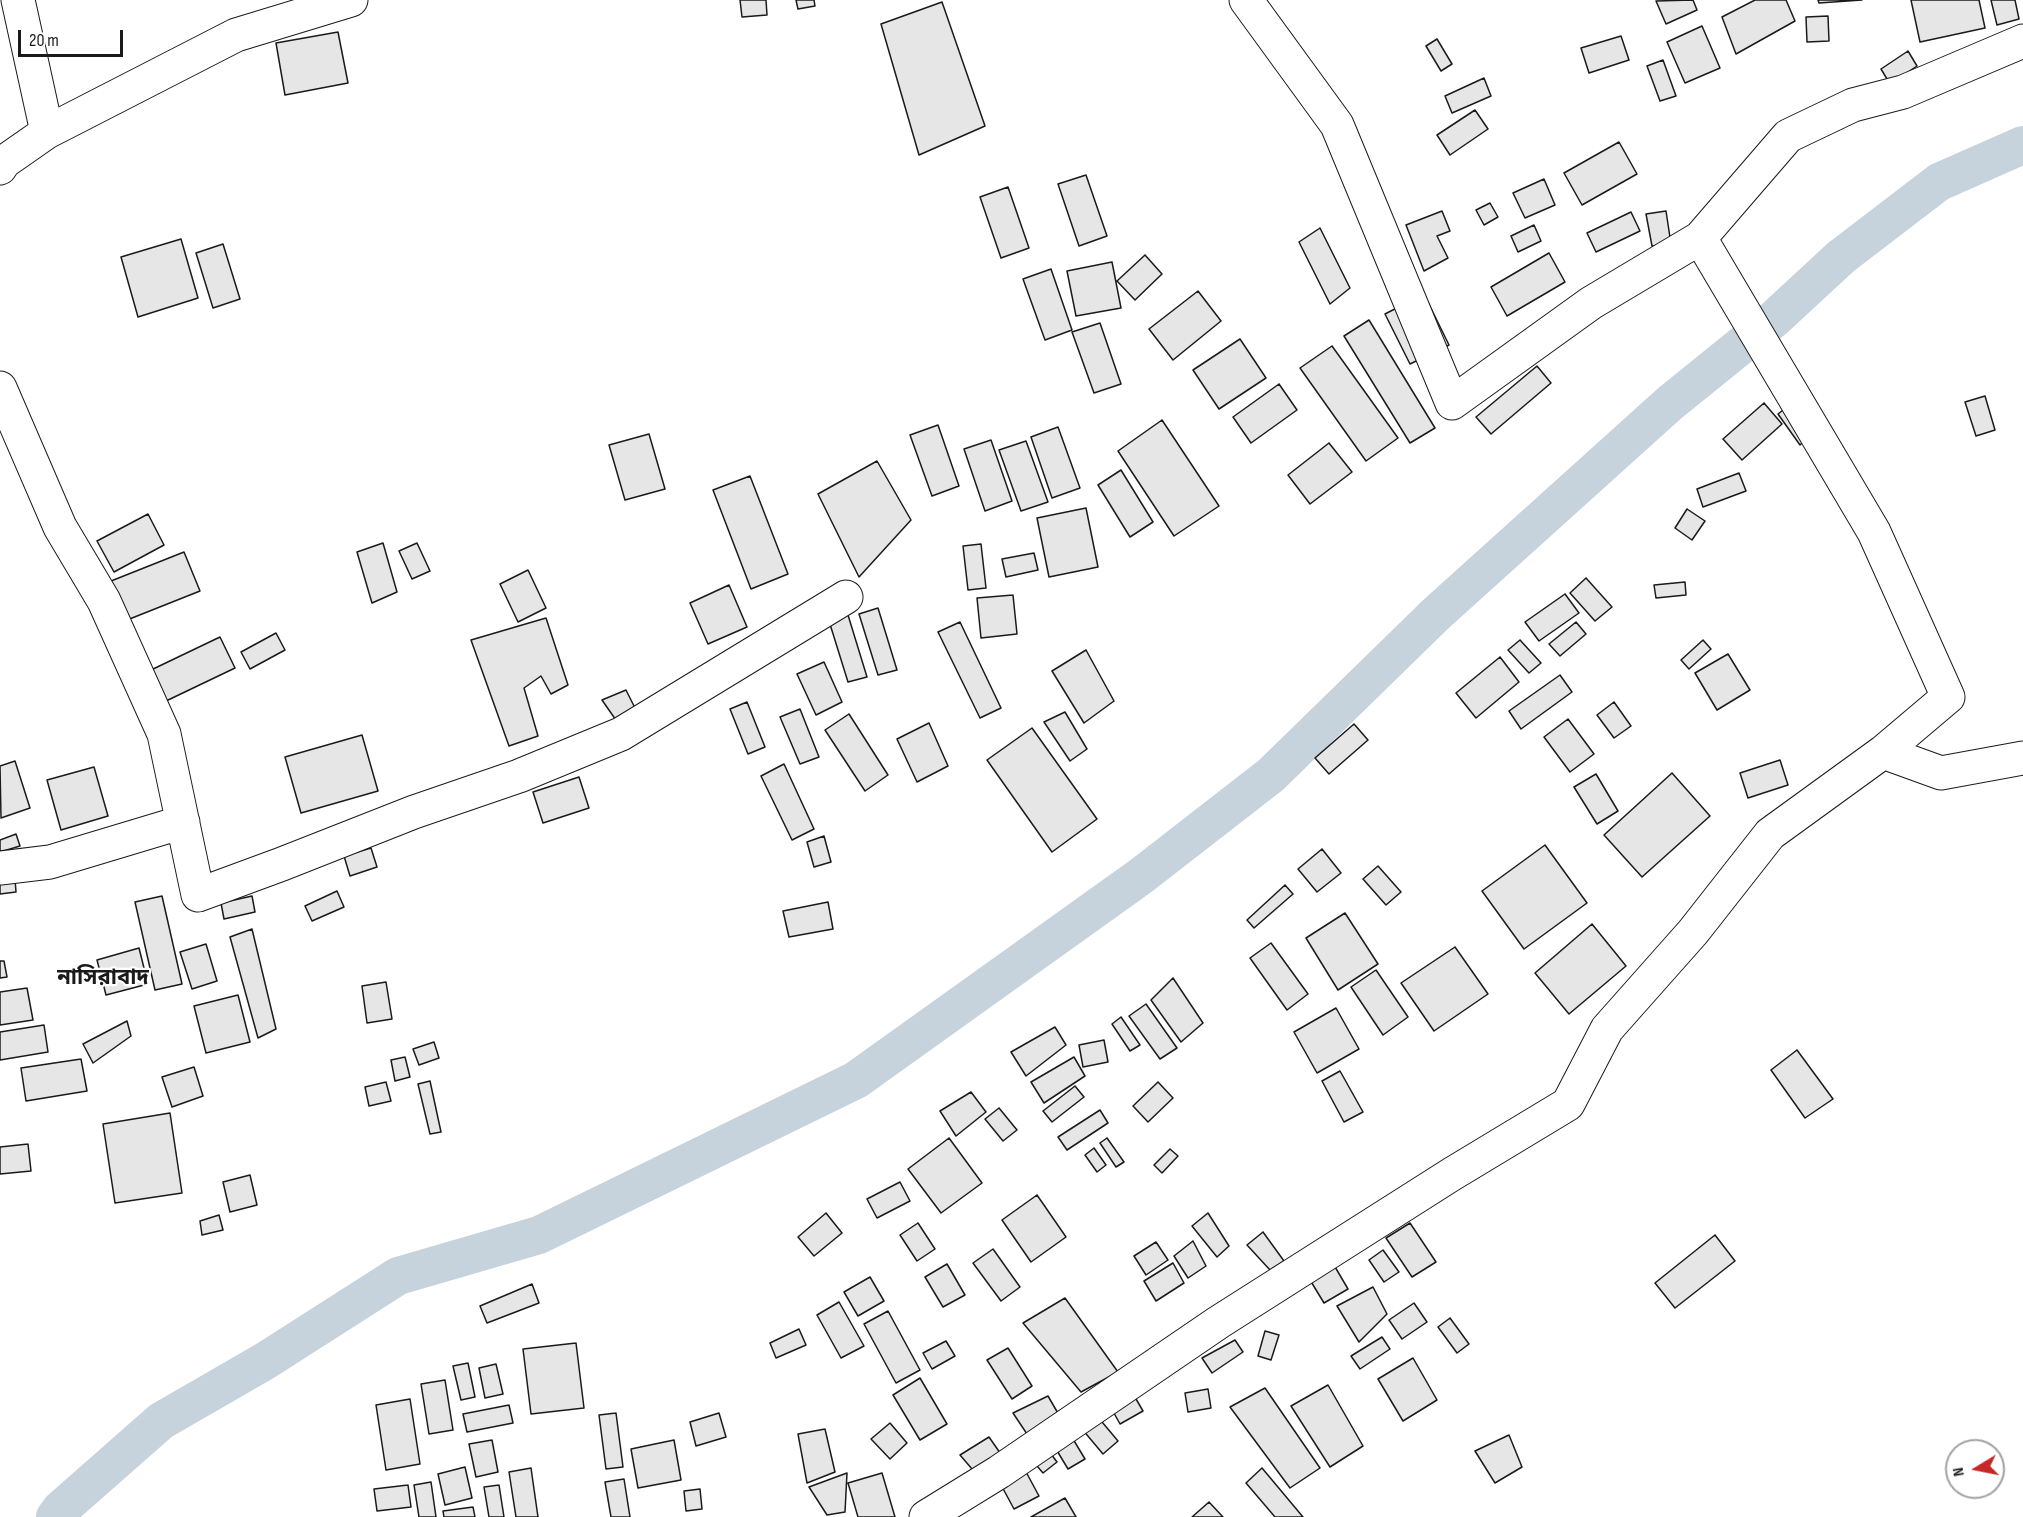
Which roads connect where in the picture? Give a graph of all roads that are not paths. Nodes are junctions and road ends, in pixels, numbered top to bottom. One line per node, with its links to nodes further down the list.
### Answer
1 (18, 0): 5 (street)
2 (351, 0): 5 (street)
3 (1246, 0): 7 (street)
4 (2023, 41): 7 (street)
5 (47, 132): 6 (street)
6 (0, 168)
7 (1700, 238): 10 (street)
8 (0, 388): 12 (street)
9 (846, 597): 12 (street)
10 (1883, 753): 11 (street); 14 (street)
11 (2023, 758)
12 (183, 822): 13 (street)
13 (0, 868)
14 (926, 1517)

